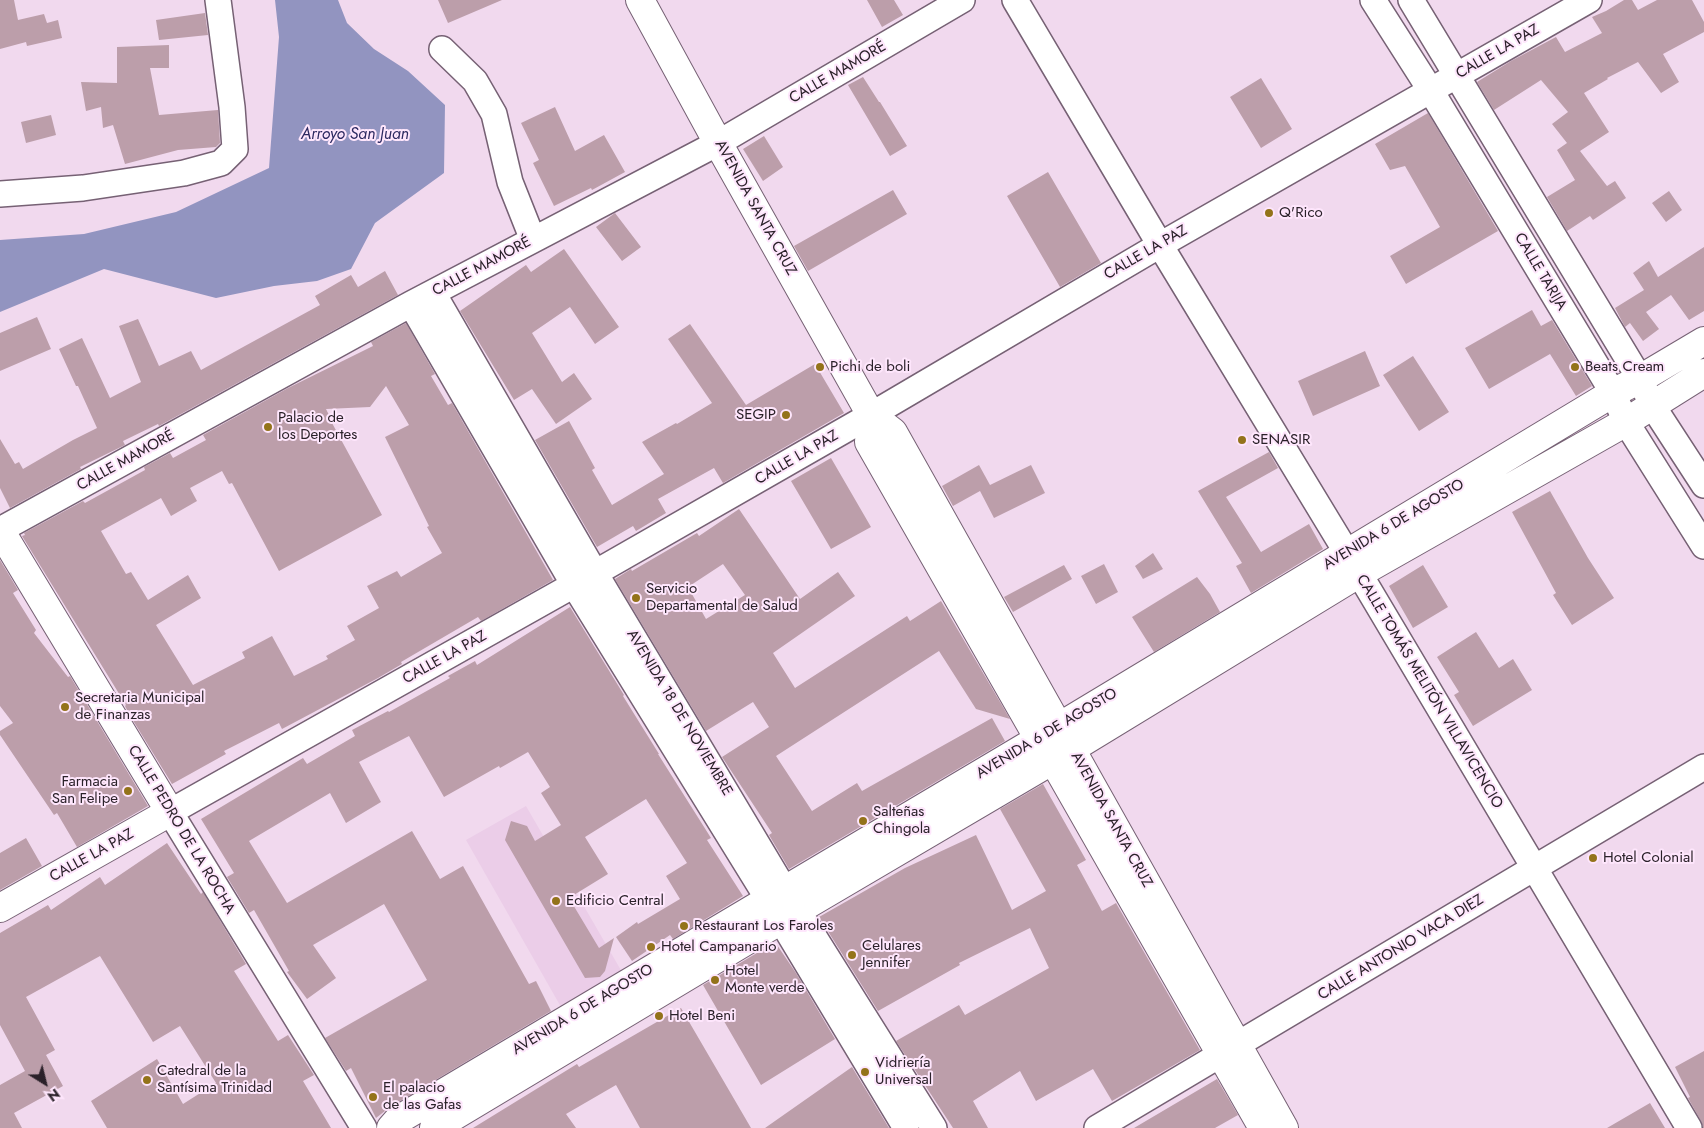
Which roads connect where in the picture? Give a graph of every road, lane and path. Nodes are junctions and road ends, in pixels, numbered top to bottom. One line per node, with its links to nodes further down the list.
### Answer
1 (218, 0): 12 (street)
2 (640, 0): 11 (main road, AVENIDA SANTA CRUZ)
3 (962, 0): 11 (street, CALLE MAMORÉ)
4 (1015, 0): 14 (street, CALLE TOMÁS MELITÓN VILLAVICENCIO)
5 (1373, 0): 10 (street, CALLE TARIJA)
6 (1410, 0): 9 (street, CALLE TARIJA)
7 (1589, 0): 9 (street, CALLE LA PAZ)
8 (442, 49): 13 (street)
9 (1457, 74): 10 (street, CALLE LA PAZ); 19 (street, CALLE TARIJA)
10 (1431, 91): 14 (street, CALLE LA PAZ); 20 (street, CALLE TARIJA)
11 (718, 143): 13 (street, CALLE MAMORÉ); 22 (main road, AVENIDA SANTA CRUZ)
12 (0, 194)
13 (533, 240): 15 (street, CALLE MAMORÉ)
14 (1160, 245): 22 (street, CALLE LA PAZ); 27 (street, CALLE TOMÁS MELITÓN VILLAVICENCIO)
15 (433, 293): 16 (street, CALLE MAMORÉ); 28 (street, AVENIDA 18 DE NOVIEMBRE)
16 (410, 304): 25 (street, CALLE MAMORÉ); 29 (street, AVENIDA 18 DE NOVIEMBRE)
17 (1704, 341): 19 (main road, AVENIDA 6 DE AGOSTO)
18 (1704, 373): 21 (main road, AVENIDA 6 DE AGOSTO)
19 (1640, 379): 20 (main road, AVENIDA 6 DE AGOSTO); 21 (street, CALLE TARIJA)
20 (1613, 393): 23 (street, CALLE TARIJA); 27 (main road, AVENIDA 6 DE AGOSTO)
21 (1652, 405): 23 (main road, AVENIDA 6 DE AGOSTO); 24 (street, CALLE TARIJA)
22 (871, 415): 28 (street, CALLE LA PAZ); 30 (main road, AVENIDA SANTA CRUZ)
23 (1626, 422): 26 (street, CALLE TARIJA); 27 (main road, AVENIDA 6 DE AGOSTO)
24 (1704, 485)
25 (0, 530): 32 (main road, CALLE PEDRO DE LA ROCHA)
26 (1704, 546)
27 (1352, 564): 30 (main road, AVENIDA 6 DE AGOSTO); 33 (street, CALLE TOMÁS MELITÓN VILLAVICENCIO)
28 (595, 573): 29 (street, CALLE LA PAZ); 34 (street, AVENIDA 18 DE NOVIEMBRE)
29 (574, 585): 32 (street, CALLE LA PAZ); 34 (street, AVENIDA 18 DE NOVIEMBRE)
30 (1056, 744): 34 (main road, AVENIDA 6 DE AGOSTO); 36 (main road, AVENIDA SANTA CRUZ)
31 (1704, 767): 33 (street, CALLE ANTONIO VACA DIEZ)
32 (170, 812): 35 (main road, CALLE LA PAZ); 37 (street, CALLE PEDRO DE LA ROCHA)
33 (1534, 868): 36 (street, CALLE ANTONIO VACA DIEZ); 45 (street, CALLE TOMÁS MELITÓN VILLAVICENCIO)
34 (783, 904): 38 (main road, AVENIDA 6 DE AGOSTO); 39 (main road, AVENIDA 6 DE AGOSTO); 40 (street, AVENIDA 18 DE NOVIEMBRE); 41 (street, AVENIDA 18 DE NOVIEMBRE)
35 (0, 908)
36 (1228, 1051): 42 (street, CALLE ANTONIO VACA DIEZ); 43 (main road, AVENIDA SANTA CRUZ); 44 (main road, AVENIDA SANTA CRUZ)
37 (364, 1128)
38 (391, 1128)
39 (434, 1128)
40 (906, 1128)
41 (934, 1128)
42 (1097, 1128)
43 (1263, 1128)
44 (1284, 1128)
45 (1688, 1128)

